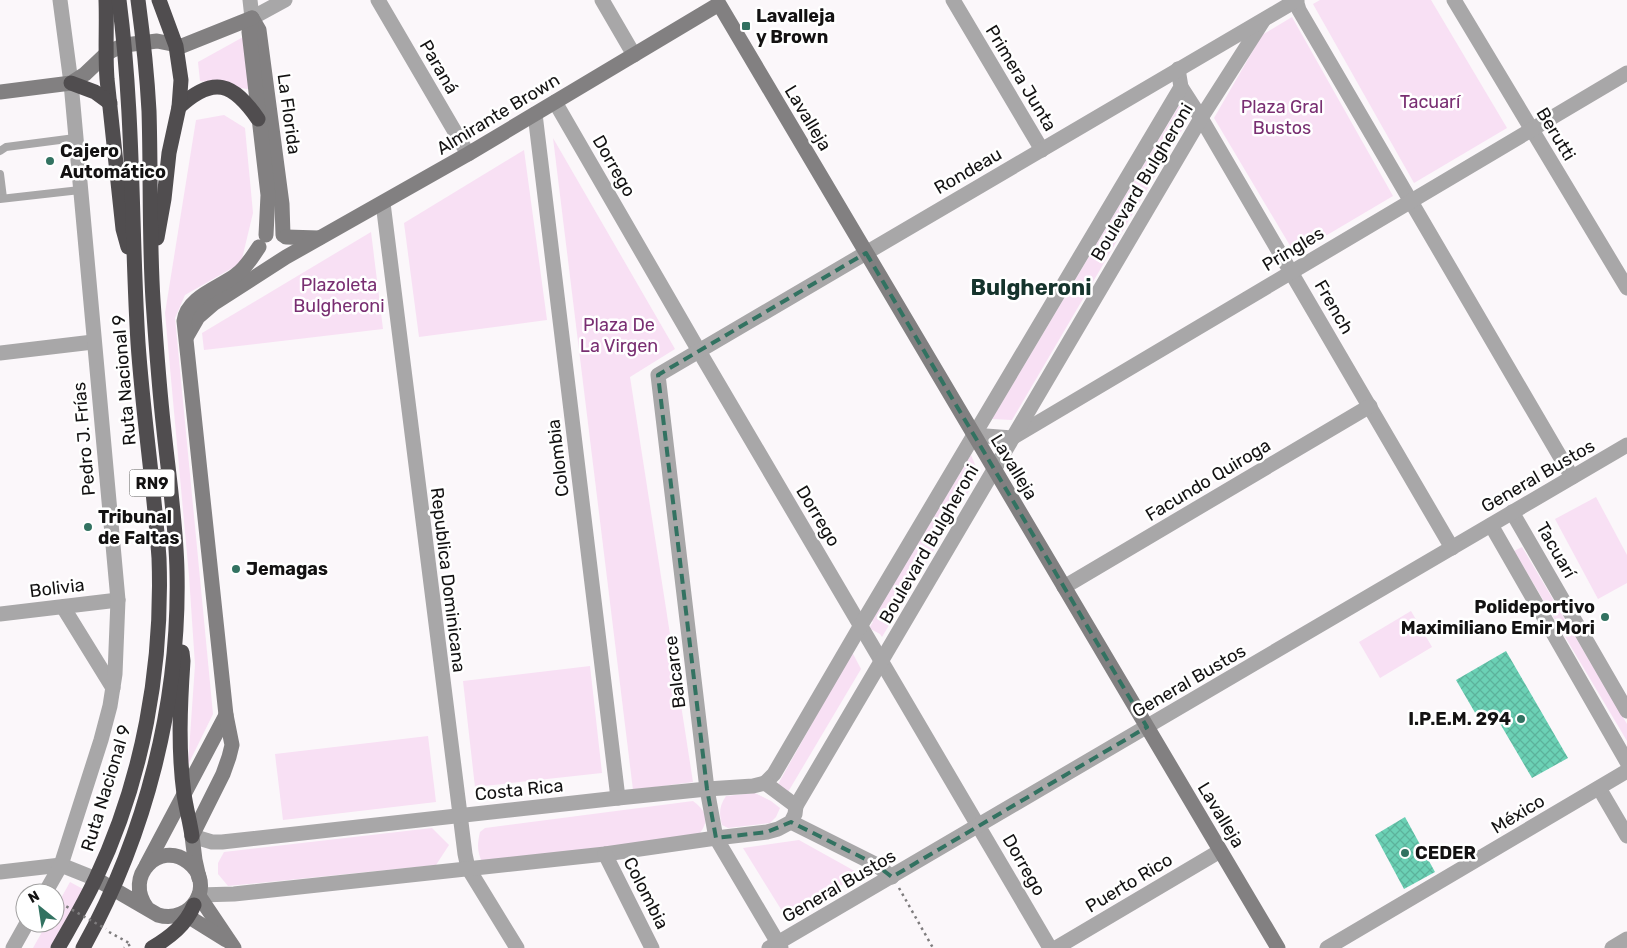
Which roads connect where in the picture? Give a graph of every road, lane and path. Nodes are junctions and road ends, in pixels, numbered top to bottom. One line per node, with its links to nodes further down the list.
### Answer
1 (60, 0): 23 (street, Pedro J. Frías)
2 (106, 0): 19 (highway, RN9)
3 (119, 0): 17 (highway, Ruta Nacional 9 / RN9)
4 (138, 0): 16 (highway, Ruta Nacional 9 / RN9)
5 (159, 0): 18 (highway, RN9)
6 (250, 0): 14 (street, La Florida)
7 (378, 0): 36 (street, Paraná)
8 (602, 0): 20 (street)
9 (952, 0): 34 (street, Primera Junta)
10 (1296, 0): 15 (street, Rondeau); 40 (street)
11 (1454, 0): 32 (street, Berutti)
12 (723, 2): 20 (street, Almirante Brown); 45 (street, Lavalleja)
13 (279, 3): 14 (street)
14 (252, 18): 18 (street); 31 (street); 42 (street, La Florida)
15 (1264, 19): 21 (street, Rondeau); 30 (street, Boulevard Bulgheroni)
16 (144, 42): 17 (street); 18 (street); 48 (highway, Ruta Nacional 9 / RN9)
17 (125, 45): 19 (street); 49 (highway, Ruta Nacional 9 / RN9)
18 (176, 46): 28 (highway, RN9)
19 (105, 55): 23 (street); 27 (highway, RN9)
20 (634, 55): 26 (street, Almirante Brown)
21 (1178, 68): 24 (street, Boulevard Bulgheroni); 34 (street, Rondeau)
22 (1627, 73): 32 (street, Pringles)
23 (70, 83): 25 (street); 27 (highway); 33 (street, Pedro J. Frías)
24 (1181, 87): 30 (street, French); 58 (street, Boulevard Bulgheroni)
25 (0, 92)
26 (556, 102): 29 (street, Almirante Brown); 54 (street, Dorrego)
27 (110, 103): 49 (highway, RN9)
28 (179, 107): 31 (highway); 48 (highway, RN9)
29 (535, 114): 36 (street, Almirante Brown); 83 (street, Colombia)
30 (1202, 118): 50 (street, French); 59 (street, Boulevard Bulgheroni)
31 (258, 119): 44 (street)
32 (1532, 130): 40 (street, Pringles); 47 (street, Berutti)
33 (75, 138): 35 (lane); 38 (street, Pedro J. Frías)
34 (1042, 150): 45 (street, Rondeau)
35 (0, 151)
36 (468, 154): 41 (street, Almirante Brown)
37 (0, 174): 39 (lane)
38 (80, 190): 39 (lane); 53 (street, Pedro J. Frías)
39 (2, 198)
40 (1410, 202): 50 (street, Pringles); 62 (street)
41 (383, 203): 43 (street, Almirante Brown); 85 (street, Republica Dominicana)
42 (284, 236): 43 (street); 44 (street); 46 (street)
43 (321, 238): 46 (street, Almirante Brown)
44 (262, 241): 46 (street); 52 (street)
45 (866, 253): 54 (street, Rondeau); 58 (street, Lavalleja)
46 (282, 259): 52 (street, Almirante Brown)
47 (1622, 266): 51 (street, Berutti)
48 (151, 269): 69 (highway, Ruta Nacional 9 / RN9)
49 (134, 270): 102 (highway, Ruta Nacional 9 / RN9)
50 (1292, 272): 57 (street, French); 59 (street, Pringles)
51 (1627, 288)
52 (187, 336): 75 (street)
53 (93, 342): 55 (street); 67 (street, Pedro J. Frías)
54 (699, 351): 56 (street, Rondeau); 71 (street, Dorrego)
55 (0, 352)
56 (658, 375): 81 (street, Balcarce)
57 (1370, 406): 65 (street, French); 66 (street, Facundo Quiroga)
58 (973, 435): 59 (street); 61 (street, Lavalleja); 71 (street, Boulevard Bulgheroni)
59 (1012, 438): 61 (street, Boulevard Bulgheroni)
60 (1627, 445): 62 (street, General Bustos)
61 (994, 469): 66 (street, Lavalleja); 72 (street, Boulevard Bulgheroni)
62 (1572, 478): 63 (street, General Bustos)
63 (1512, 512): 64 (street, General Bustos); 74 (street, Tacuarí)
64 (1490, 525): 65 (street, General Bustos); 77 (street)
65 (1452, 548): 76 (street, General Bustos)
66 (1064, 587): 76 (street, Lavalleja)
67 (118, 600): 68 (street, Bolivia); 73 (street, Pedro J. Frías)
68 (63, 607): 70 (street, Bolivia); 73 (street)
69 (176, 611): 82 (highway); 104 (highway, Ruta Nacional 9 / RN9)
70 (0, 614)
71 (861, 624): 72 (street, Dorrego); 79 (street, Boulevard Bulgheroni)
72 (882, 661): 84 (street, Boulevard Bulgheroni); 87 (street, Dorrego)
73 (113, 688): 96 (street, Pedro J. Frías)
74 (1627, 711)
75 (226, 715): 82 (street); 88 (street)
76 (1147, 727): 87 (street, General Bustos); 92 (street, Lavalleja)
77 (1627, 762)
78 (1627, 771): 80 (street, México)
79 (765, 783): 81 (street, Costa Rica); 84 (street)
80 (1599, 788): 89 (street); 127 (street, México)
81 (707, 789): 83 (street, Costa Rica); 90 (street, Balcarce)
82 (184, 794): 88 (highway); 98 (street)
83 (618, 798): 85 (street, Costa Rica)
84 (796, 806): 86 (street)
85 (458, 815): 91 (street, Costa Rica); 97 (street, Republica Dominicana)
86 (790, 822): 90 (street); 100 (street)
87 (979, 826): 100 (street, General Bustos); 124 (street, Dorrego)
88 (192, 836): 91 (street, Costa Rica); 93 (street)
89 (1627, 836)
90 (716, 838): 94 (street); 115 (street, Balcarce)
91 (222, 842): 93 (street, Costa Rica)
92 (1220, 851): 125 (street, Puerto Rico); 126 (street, Lavalleja)
93 (194, 854): 95 (street, Costa Rica); 101 (street)
94 (605, 854): 97 (street); 122 (street, Colombia)
95 (173, 856): 98 (street); 101 (street)
96 (61, 865): 99 (street); 102 (street); 103 (street, Pedro J. Frías)
97 (468, 868): 107 (street); 114 (street, Republica Dominicana)
98 (144, 870): 106 (street)
99 (0, 872)
100 (892, 877): 115 (street, General Bustos); 123 (path)
101 (199, 878): 107 (street)
102 (96, 879): 104 (street); 117 (highway, Ruta Nacional 9 / RN9)
103 (51, 883)
104 (113, 890): 106 (street); 118 (highway, Ruta Nacional 9 / RN9)
105 (65, 906): 108 (path, bridge)
106 (147, 908): 107 (street)
107 (190, 908): 110 (highway); 113 (street); 113 (street)
108 (106, 929)
109 (21, 933): 116 (street)
110 (175, 933): 120 (highway); 121 (street)
111 (1627, 939): 128 (street)
112 (105, 940): 119 (path)
113 (233, 946)
114 (512, 946)
115 (776, 946)
116 (12, 948)
117 (58, 948)
118 (83, 948)
119 (124, 948)
120 (152, 948)
121 (170, 948)
122 (652, 948)
123 (932, 948)
124 (1050, 948)
125 (1056, 948)
126 (1278, 948)
127 (1327, 948)
128 (1612, 948)

